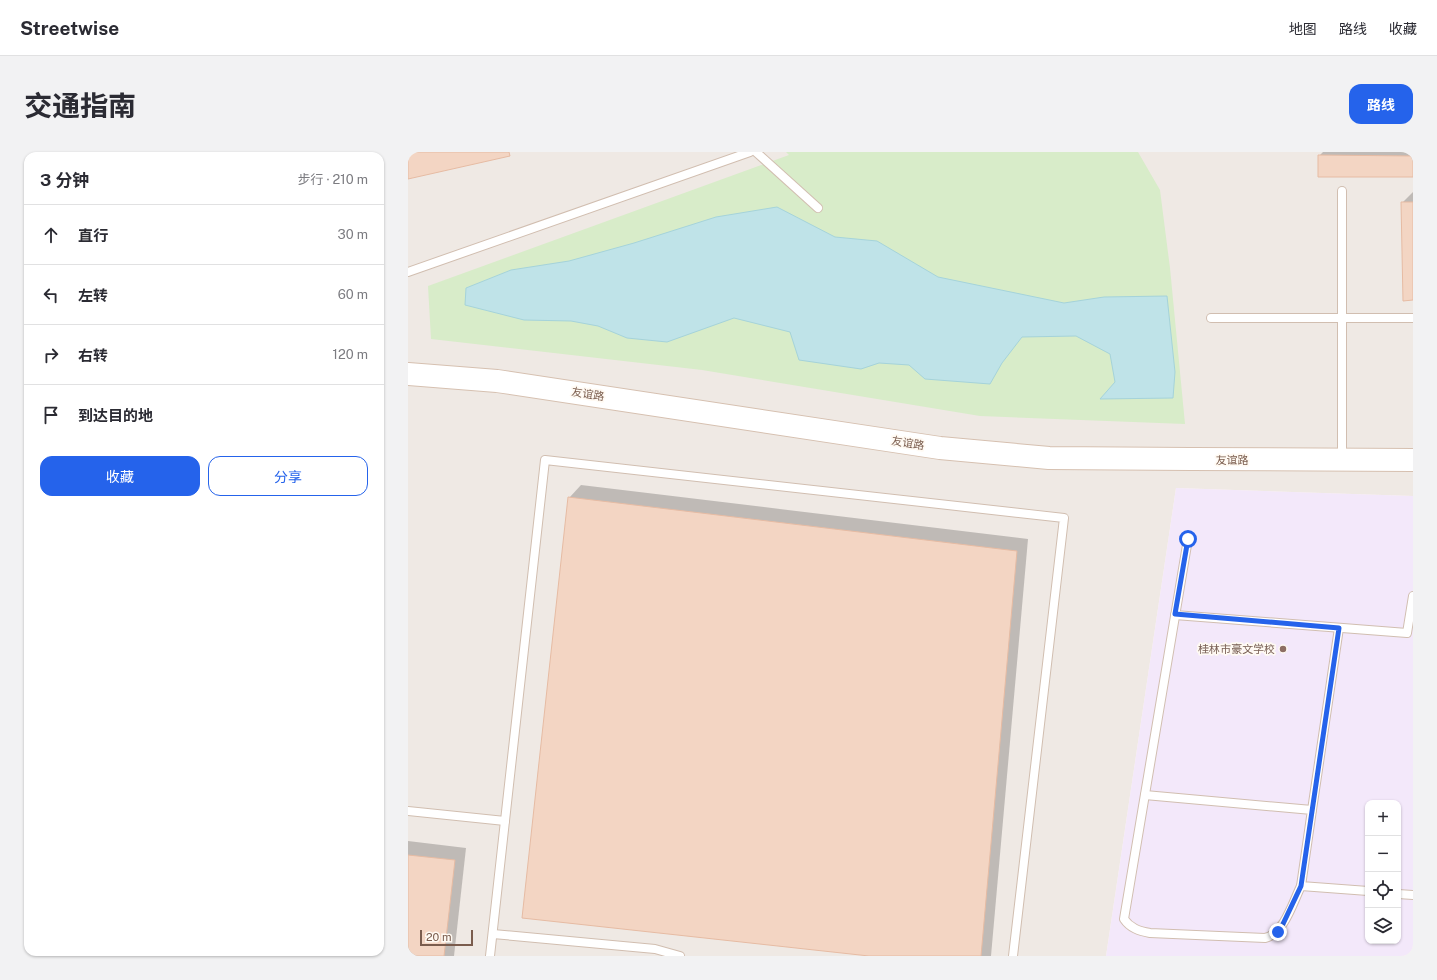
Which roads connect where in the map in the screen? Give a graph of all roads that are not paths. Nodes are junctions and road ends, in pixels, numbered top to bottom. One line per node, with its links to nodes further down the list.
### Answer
1 (750, 152): 5 (lane)
2 (756, 152): 4 (lane)
3 (1342, 191): 7 (lane)
4 (818, 208)
5 (408, 272)
6 (1211, 318): 7 (lane)
7 (1342, 318): 8 (lane); 10 (lane)
8 (1413, 318)
9 (408, 374): 10 (street, 友谊路)
10 (1342, 460): 11 (street, 友谊路)
11 (1413, 460)
12 (1188, 539): 14 (lane)
13 (1413, 596): 16 (lane)
14 (1175, 614): 15 (lane); 17 (lane)
15 (1339, 628): 16 (lane); 18 (lane)
16 (1410, 633)
17 (1145, 795): 18 (lane); 21 (lane)
18 (1312, 810): 21 (lane)
19 (408, 811): 20 (lane)
20 (505, 821): 25 (lane); 28 (lane)
21 (1301, 886): 22 (lane)
22 (1365, 891)
23 (1401, 894): 24 (lane)
24 (1413, 895)
25 (493, 934): 26 (lane); 27 (lane)
26 (490, 956)
27 (680, 956)
28 (1013, 956)

